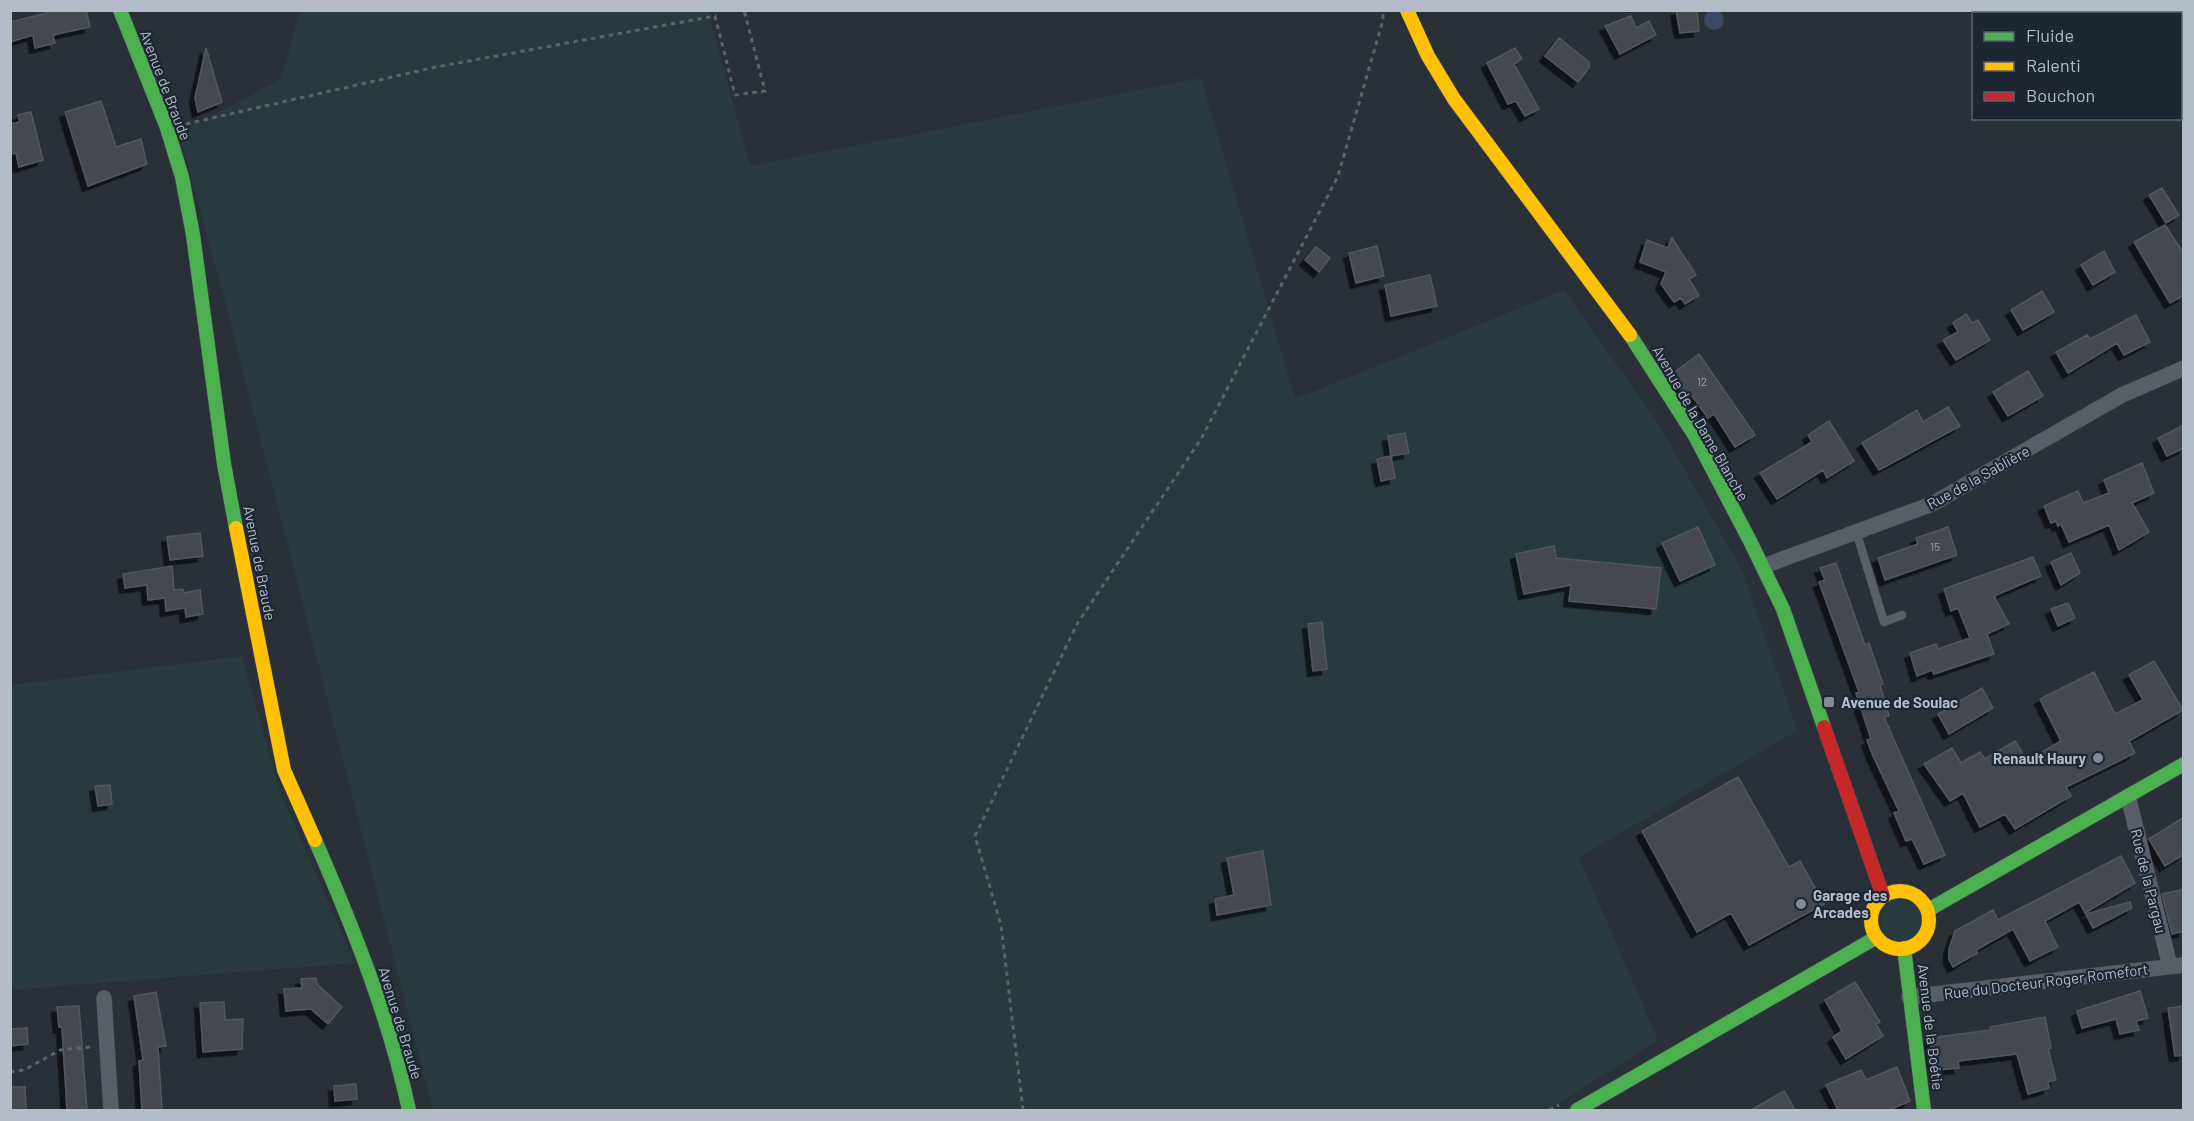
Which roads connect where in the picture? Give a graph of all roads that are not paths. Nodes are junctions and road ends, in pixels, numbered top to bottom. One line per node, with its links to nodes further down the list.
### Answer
1 (120, 10): 17 (main road, Avenue de Braude)
2 (1407, 10): 5 (main road, Avenue de la Dame Blanche)
3 (2184, 368): 4 (street, Rue de la Sablière)
4 (1856, 531): 5 (street, Rue de la Sablière); 6 (lane)
5 (1764, 566): 9 (main road, Avenue de la Dame Blanche)
6 (1902, 615)
7 (2184, 764): 8 (main road)
8 (2128, 796): 10 (main road); 13 (street, Rue de la Pargau)
9 (1883, 896): 10 (main road); 11 (main road)
10 (1928, 910): 12 (main road)
11 (1877, 937): 12 (main road); 18 (main road)
12 (1904, 948): 14 (main road, Avenue de la Boétie)
13 (2177, 966): 14 (street, Rue du Docteur Roger Romefort)
14 (1909, 997): 19 (main road, Avenue de la Boétie)
15 (104, 998): 16 (street)
16 (111, 1110)
17 (409, 1110)
18 (1577, 1110)
19 (1924, 1110)

